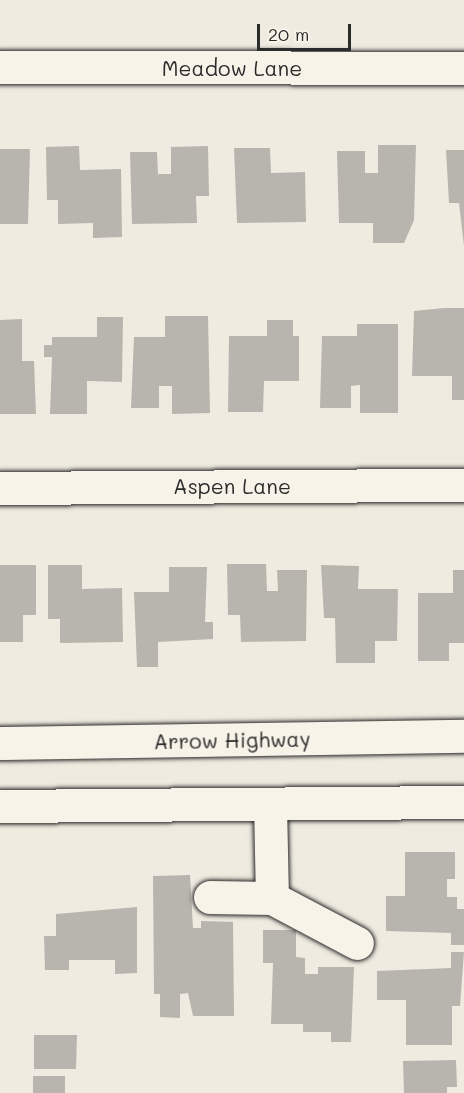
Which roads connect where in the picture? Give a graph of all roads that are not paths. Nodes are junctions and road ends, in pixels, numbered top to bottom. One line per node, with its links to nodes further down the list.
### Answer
1 (0, 67): 2 (street, Meadow Lane)
2 (464, 68)
3 (464, 485): 4 (street, Aspen Lane)
4 (0, 488)
5 (464, 736): 6 (street, Arrow Highway)
6 (0, 743)
7 (464, 802): 8 (street)
8 (270, 804): 9 (street); 11 (street)
9 (0, 806)
10 (210, 897): 11 (street)
11 (272, 898): 12 (street)
12 (357, 943)

